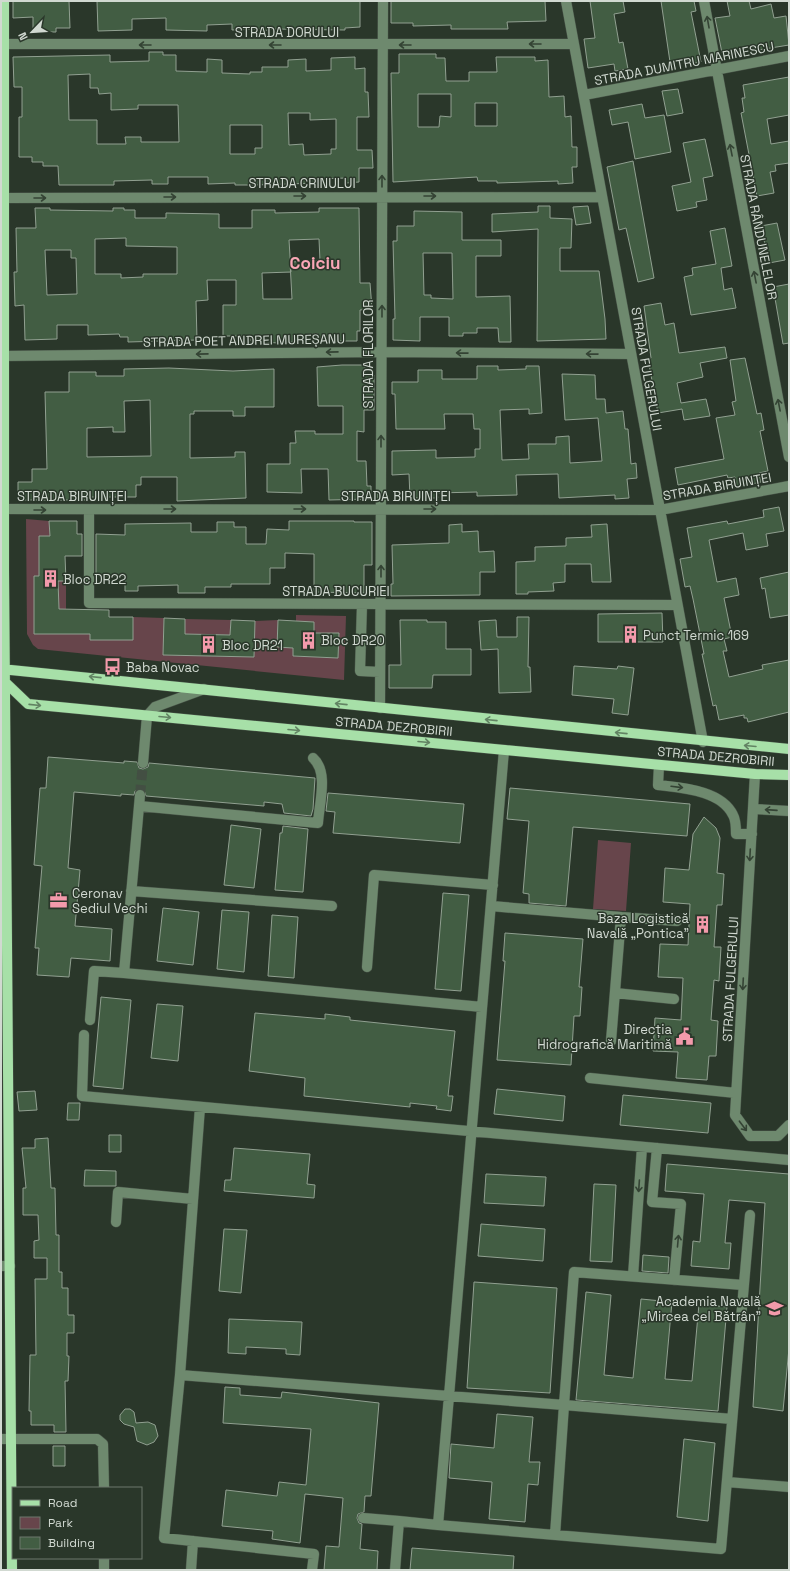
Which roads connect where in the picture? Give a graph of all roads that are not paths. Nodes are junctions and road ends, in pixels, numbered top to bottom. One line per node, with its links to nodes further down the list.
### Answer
1 (4, 1): 5 (main road)
2 (383, 1): 7 (street, STRADA FLORILOR)
3 (566, 1): 6 (street, STRADA FULGERULUI)
4 (704, 1): 9 (street, STRADA RÂNDUNELELOR, one-way to 4)
5 (3, 44): 7 (street, STRADA DORULUI, one-way to 5); 13 (main road)
6 (574, 44): 7 (street, STRADA DORULUI, one-way to 7); 10 (street, STRADA FULGERULUI)
7 (382, 45): 11 (street, STRADA FLORILOR, one-way to 7)
8 (789, 56): 9 (street, STRADA DUMITRU MARINESCU)
9 (716, 70): 10 (street, STRADA DUMITRU MARINESCU); 17 (street, STRADA RÂNDUNELELOR, one-way to 9)
10 (584, 95): 12 (street, STRADA FULGERULUI)
11 (382, 196): 12 (street, STRADA CRINULUI, one-way to 12); 13 (street, STRADA CRINULUI, one-way to 11); 14 (street, STRADA FLORILOR, one-way to 11)
12 (602, 197): 15 (street, STRADA FULGERULUI)
13 (2, 198): 16 (main road)
14 (382, 352): 15 (street, STRADA POET ANDREI MUREȘANU, one-way to 14); 16 (street, STRADA POET ANDREI MUREȘANU, one-way to 16); 20 (street, STRADA FLORILOR, one-way to 14)
15 (630, 354): 22 (street, STRADA FULGERULUI)
16 (2, 356): 19 (main road)
17 (789, 457)
18 (789, 486): 22 (street, STRADA BIRUINȚEI)
19 (2, 509): 21 (street, STRADA BIRUINȚEI, one-way to 21); 26 (main road)
20 (381, 509): 21 (street, STRADA BIRUINȚEI, one-way to 20); 22 (street, STRADA BIRUINȚEI, one-way to 22); 24 (street, STRADA FLORILOR, one-way to 20)
21 (89, 510): 23 (street, STRADA BUCURIEI)
22 (660, 510): 25 (street, STRADA FULGERULUI)
23 (362, 604): 24 (street, STRADA BUCURIEI); 27 (street)
24 (381, 604): 25 (street, STRADA BUCURIEI); 27 (street, STRADA FLORILOR)
25 (676, 605): 32 (street, STRADA FULGERULUI)
26 (3, 669): 28 (main road); 29 (main road, STRADA DEZROBIRII, one-way to 26)
27 (380, 672): 30 (street, STRADA FLORILOR)
28 (3, 682): 31 (main road, STRADA DEZROBIRII, one-way to 31); 50 (main road)
29 (204, 689): 30 (main road, STRADA DEZROBIRII, one-way to 29); 31 (street)
30 (380, 708): 32 (main road, STRADA DEZROBIRII, one-way to 30)
31 (147, 716): 34 (main road, STRADA DEZROBIRII, one-way to 34); 36 (street)
32 (703, 742): 33 (main road, STRADA DEZROBIRII, one-way to 32)
33 (789, 749)
34 (504, 750): 37 (main road, STRADA DEZROBIRII); 45 (street)
35 (313, 758): 41 (street)
36 (143, 763)
37 (659, 765): 38 (main road, STRADA DEZROBIRII); 44 (street, one-way to 44)
38 (755, 774): 39 (main road, STRADA DEZROBIRII); 42 (street, STRADA FULGERULUI)
39 (789, 775)
40 (140, 795): 41 (street)
41 (139, 806): 46 (street)
42 (753, 809): 43 (street, one-way to 42); 44 (street, STRADA FULGERULUI)
43 (789, 812)
44 (752, 834): 61 (street, STRADA FULGERULUI, one-way to 61)
45 (493, 885): 48 (street); 52 (street)
46 (131, 891): 47 (street); 53 (street)
47 (332, 906)
48 (491, 906): 49 (street); 56 (street)
49 (621, 917): 51 (street); 54 (street)
50 (4, 919): 62 (main road)
51 (677, 921)
52 (367, 967)
53 (124, 974): 56 (street); 57 (street)
54 (614, 993): 55 (street); 59 (street)
55 (674, 999)
56 (482, 1007): 65 (street)
57 (90, 1020)
58 (84, 1035): 63 (street)
59 (611, 1041)
60 (590, 1078): 61 (street)
61 (736, 1093): 64 (street, STRADA FULGERULUI, one-way to 64)
62 (5, 1095): 72 (main road)
63 (200, 1107): 65 (street); 69 (street)
64 (788, 1129)
65 (472, 1132): 66 (street); 77 (street)
66 (642, 1147): 67 (street); 73 (street, one-way to 73)
67 (657, 1148): 68 (street); 74 (street, one-way to 67)
68 (789, 1160)
69 (193, 1198): 71 (street); 76 (street)
70 (750, 1215): 75 (street)
71 (116, 1222)
72 (6, 1266): 80 (main road)
73 (633, 1276): 74 (street); 78 (street)
74 (674, 1280): 75 (street)
75 (743, 1285): 79 (street)
76 (180, 1375): 77 (street); 88 (street)
77 (449, 1396): 78 (street); 86 (street)
78 (564, 1405): 79 (street); 87 (street)
79 (732, 1419): 81 (street)
80 (6, 1439): 82 (street); 90 (main road)
81 (727, 1482): 83 (street); 87 (street)
82 (104, 1487)
83 (789, 1487)
84 (363, 1518): 85 (street)
85 (399, 1521): 86 (street); 94 (street)
86 (438, 1525): 87 (street)
87 (555, 1535)
88 (193, 1541): 92 (street); 93 (street)
89 (104, 1559): 91 (street)
90 (12, 1570)
91 (104, 1570)
92 (191, 1570)
93 (312, 1570)
94 (395, 1570)

